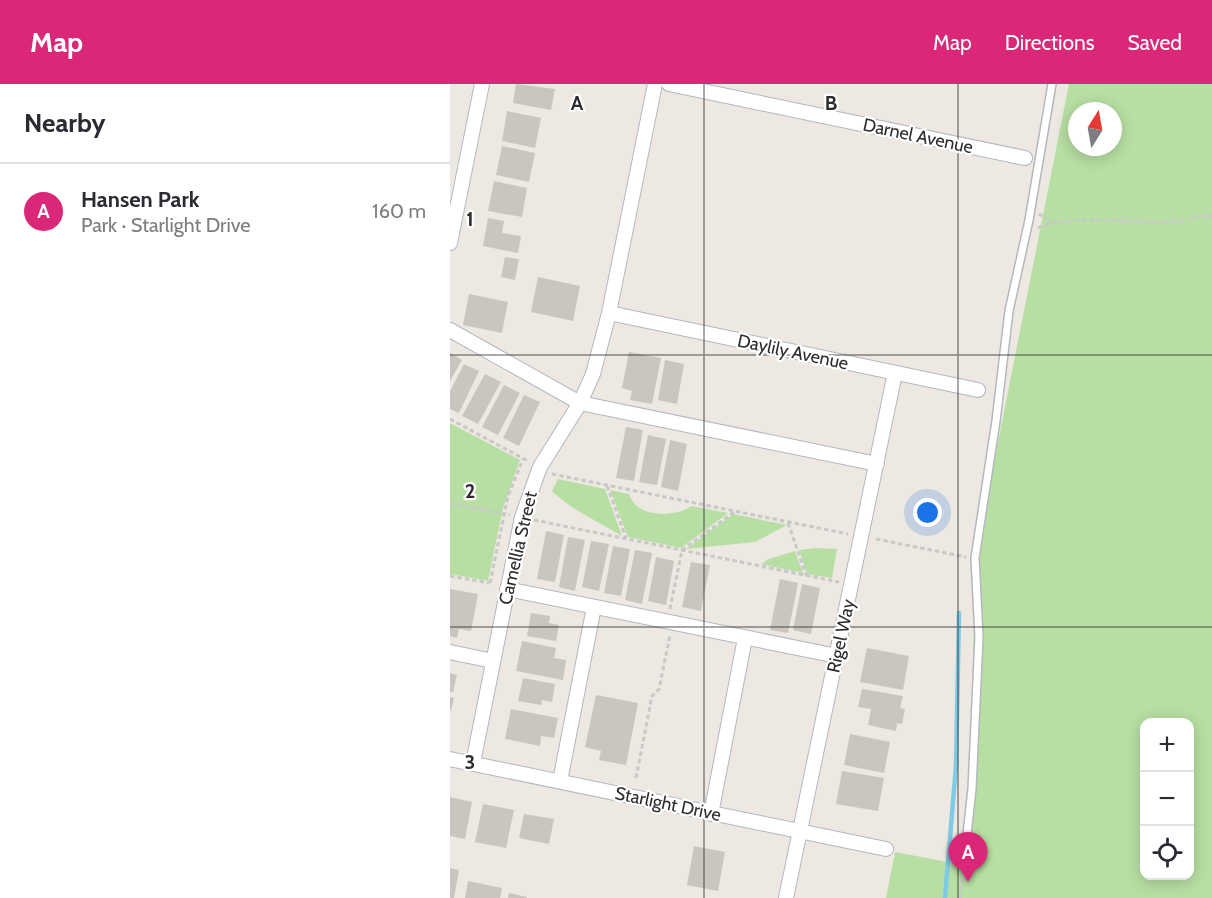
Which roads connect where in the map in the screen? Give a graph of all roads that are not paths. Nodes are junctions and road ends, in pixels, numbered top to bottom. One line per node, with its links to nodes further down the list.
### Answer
1 (482, 84): 6 (street)
2 (655, 84): 7 (street, Camellia Street)
3 (669, 84): 5 (street, Darnel Avenue)
4 (1052, 84): 25 (lane)
5 (1025, 158)
6 (451, 236)
7 (609, 313): 9 (street, Daylily Avenue); 11 (street, Camellia Street)
8 (450, 330): 11 (street)
9 (895, 373): 10 (street, Daylily Avenue); 12 (street, Rigel Way)
10 (978, 390)
11 (580, 403): 12 (street); 13 (street, Camellia Street)
12 (877, 464): 17 (street, Rigel Way)
13 (507, 589): 14 (street); 18 (street, Camellia Street)
14 (594, 607): 15 (street); 21 (street)
15 (745, 638): 17 (street); 22 (street)
16 (450, 652): 18 (street)
17 (837, 656): 23 (street, Rigel Way)
18 (493, 661): 20 (street, Camellia Street)
19 (450, 759): 20 (street, Starlight Drive)
20 (473, 763): 21 (street, Starlight Drive)
21 (561, 782): 22 (street, Starlight Drive)
22 (711, 814): 23 (street, Starlight Drive)
23 (800, 833): 24 (street, Starlight Drive); 26 (street, Rigel Way)
24 (886, 849)
25 (964, 861)
26 (786, 898)

